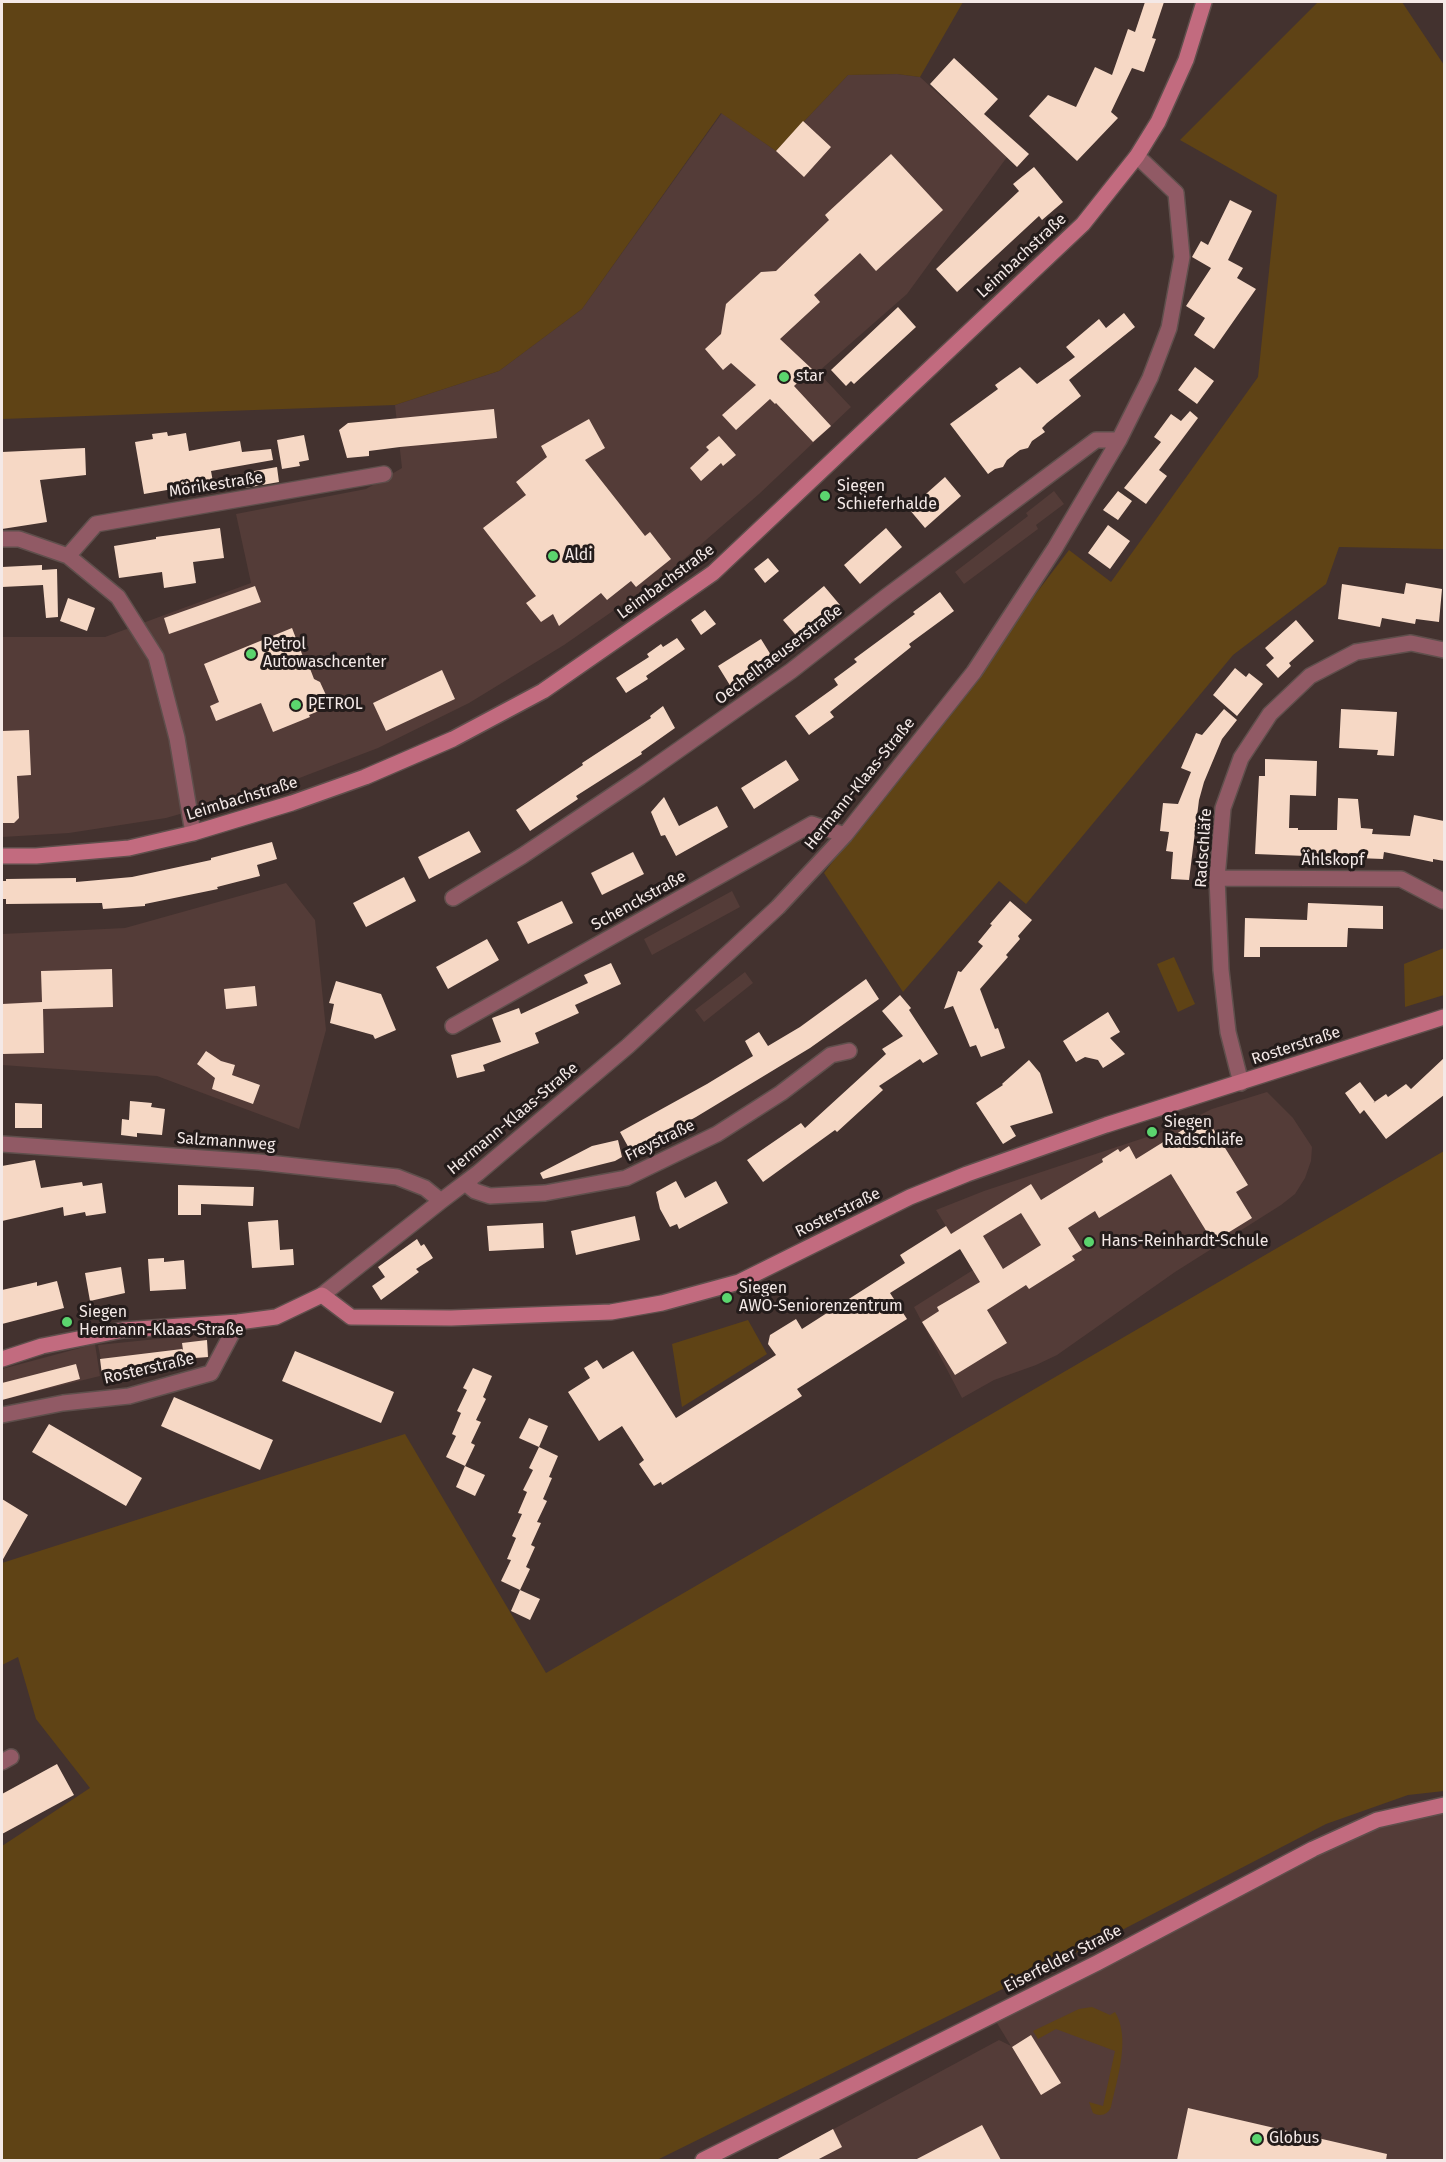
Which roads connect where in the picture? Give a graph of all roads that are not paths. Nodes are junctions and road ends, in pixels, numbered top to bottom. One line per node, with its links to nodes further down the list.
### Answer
1 (1204, 2): 2 (main road, Leimbachstraße)
2 (1137, 156): 3 (street, Hermann-Klaas-Straße); 8 (main road, Leimbachstraße)
3 (1119, 440): 9 (street, Hermann-Klaas-Straße); 12 (street, Oechelhaeuserstraße)
4 (384, 474): 6 (street, Mörikestraße)
5 (2, 539): 6 (street)
6 (68, 556): 8 (street)
7 (1444, 650): 11 (street, Radschläfe)
8 (193, 833): 10 (main road, Leimbachstraße)
9 (845, 835): 15 (street, Schenckstraße); 19 (street, Hermann-Klaas-Straße)
10 (2, 856)
11 (1217, 878): 13 (street, Ählskopf); 17 (street, Radschläfe)
12 (453, 898)
13 (1443, 901)
14 (1444, 1017): 17 (main road, Rosterstraße)
15 (453, 1026)
16 (849, 1051): 19 (street, Freystraße)
17 (1241, 1083): 21 (main road, Rosterstraße)
18 (2, 1144): 20 (street, Salzmannweg)
19 (465, 1183): 20 (street, Hermann-Klaas-Straße)
20 (441, 1201): 21 (street, Hermann-Klaas-Straße)
21 (322, 1295): 22 (main road)
22 (238, 1322): 23 (main road); 24 (street, Rosterstraße)
23 (2, 1359)
24 (2, 1415)
25 (1444, 1805): 26 (main road, Eiserfelder Straße)
26 (703, 2160)

